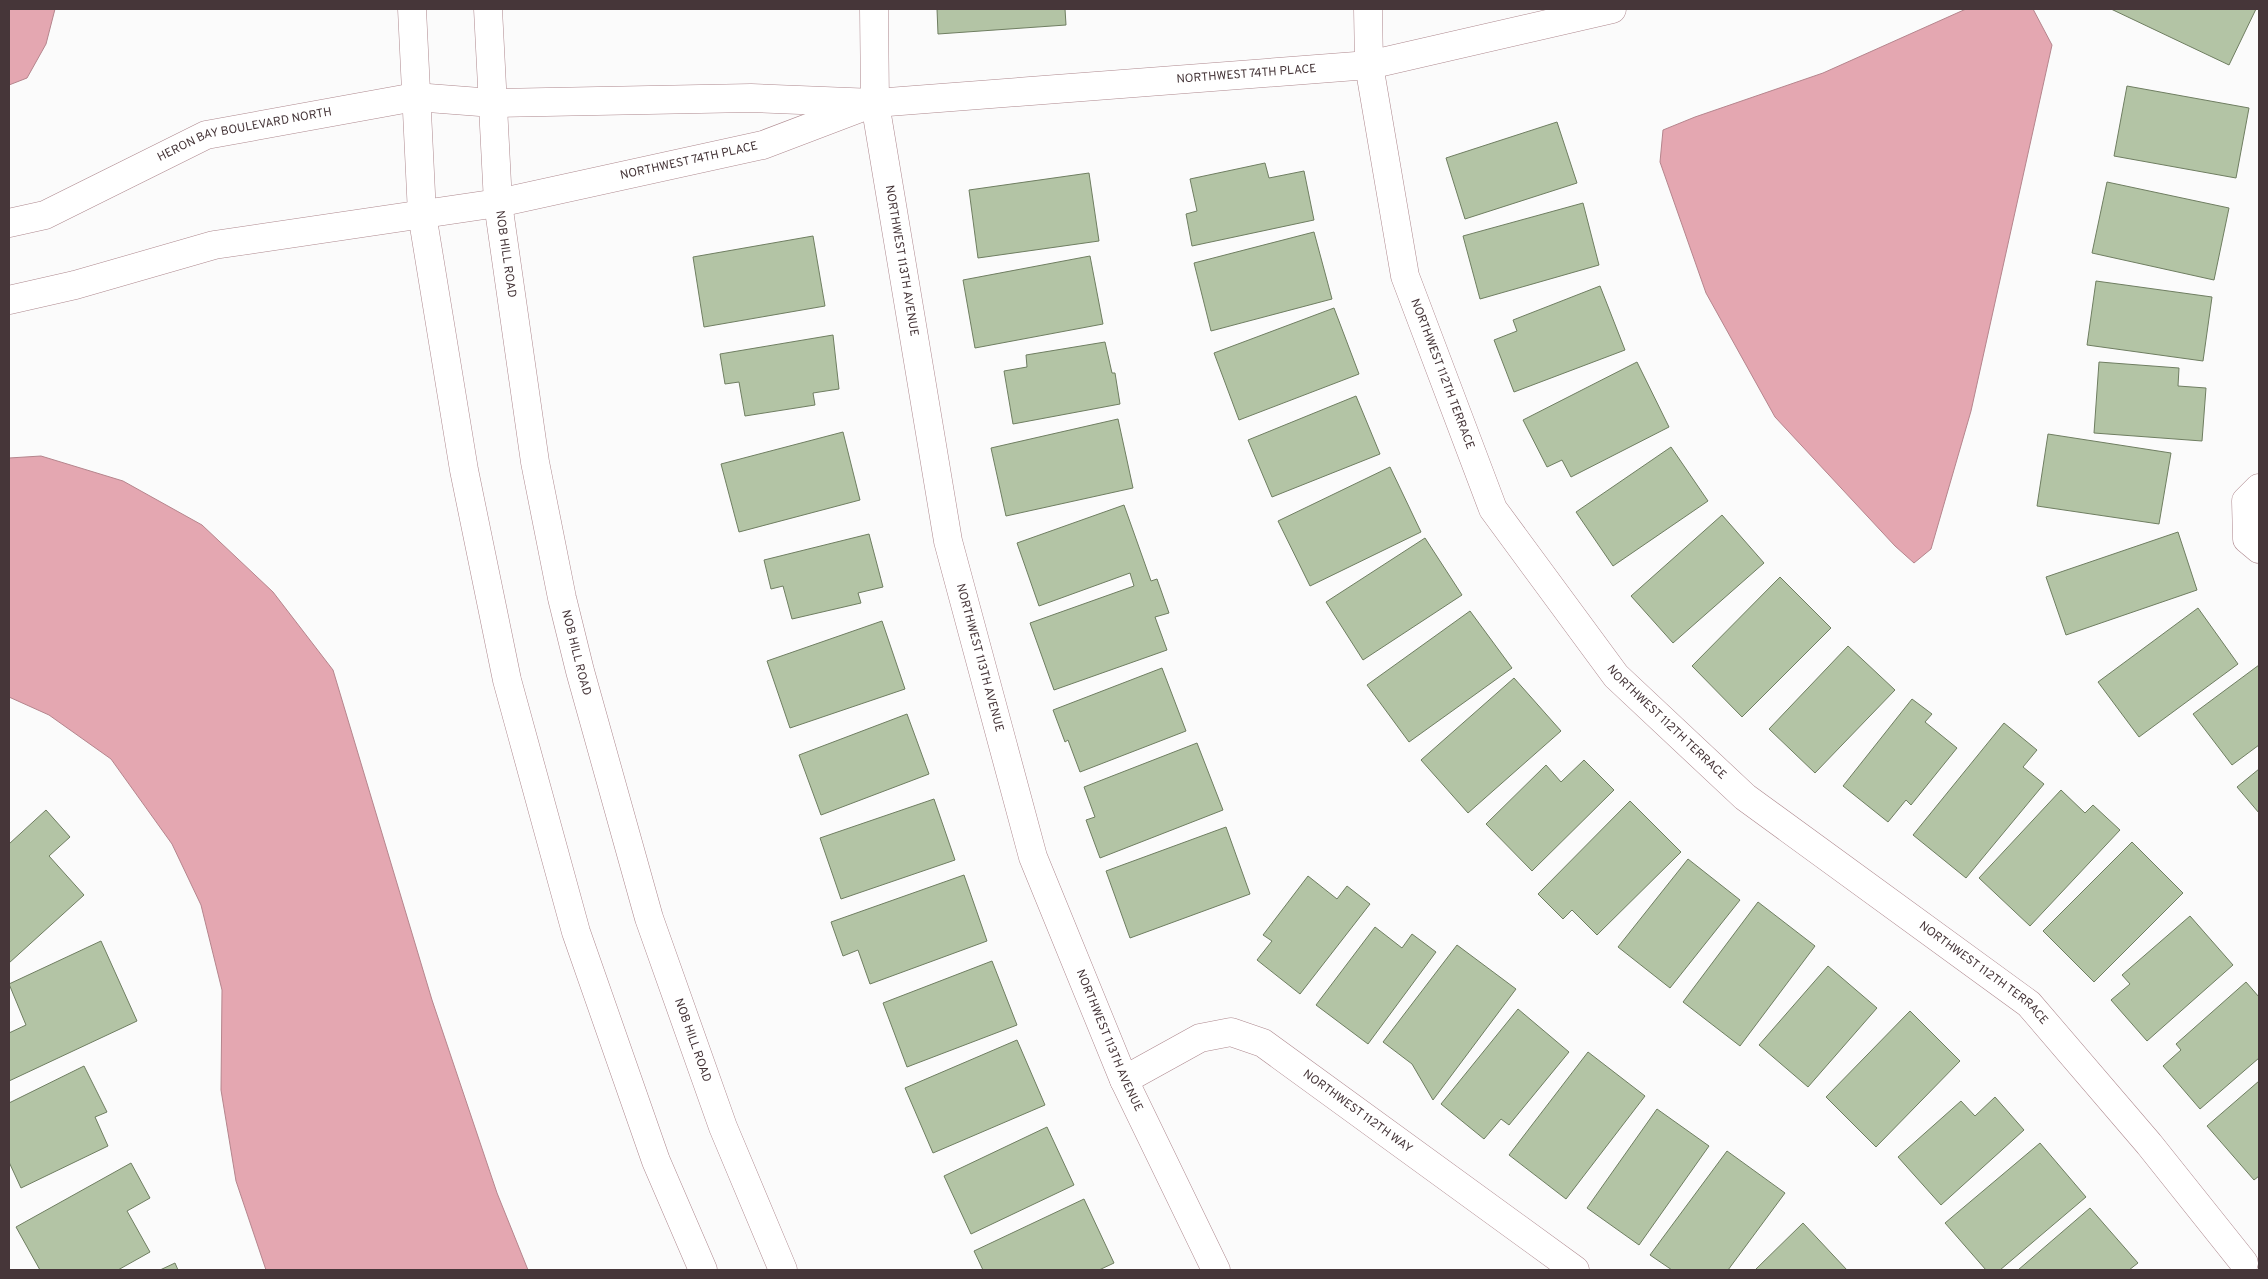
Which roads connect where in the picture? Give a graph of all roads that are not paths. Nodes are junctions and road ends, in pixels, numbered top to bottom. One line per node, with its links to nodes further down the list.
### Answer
1 (412, 9): 7 (street)
2 (488, 9): 8 (street, NOB HILL ROAD)
3 (874, 9): 9 (street, NORTHWEST 113TH AVENUE)
4 (1368, 9): 6 (street, NORTHWEST 112TH TERRACE)
5 (1612, 9): 6 (street, NORTHWEST 74TH PLACE)
6 (1369, 65): 9 (street, NORTHWEST 74TH PLACE); 17 (street, NORTHWEST 112TH TERRACE)
7 (415, 97): 8 (street, HERON BAY BOULEVARD NORTH); 11 (street); 12 (street, HERON BAY BOULEVARD NORTH)
8 (493, 103): 9 (street, NORTHWEST 74TH PLACE); 10 (street, NOB HILL ROAD)
9 (875, 103): 10 (street, NORTHWEST 74TH PLACE); 16 (street, NORTHWEST 113TH AVENUE)
10 (498, 203): 11 (street); 19 (street, NOB HILL ROAD)
11 (422, 214): 13 (street); 18 (street)
12 (9, 223)
13 (9, 300)
14 (2259, 488): 15 (street)
15 (2259, 549)
16 (1124, 1080): 20 (street, NORTHWEST 113TH AVENUE); 21 (street, NORTHWEST 112TH WAY)
17 (2246, 1261)
18 (703, 1270)
19 (783, 1270)
20 (1216, 1270)
21 (1575, 1270)

